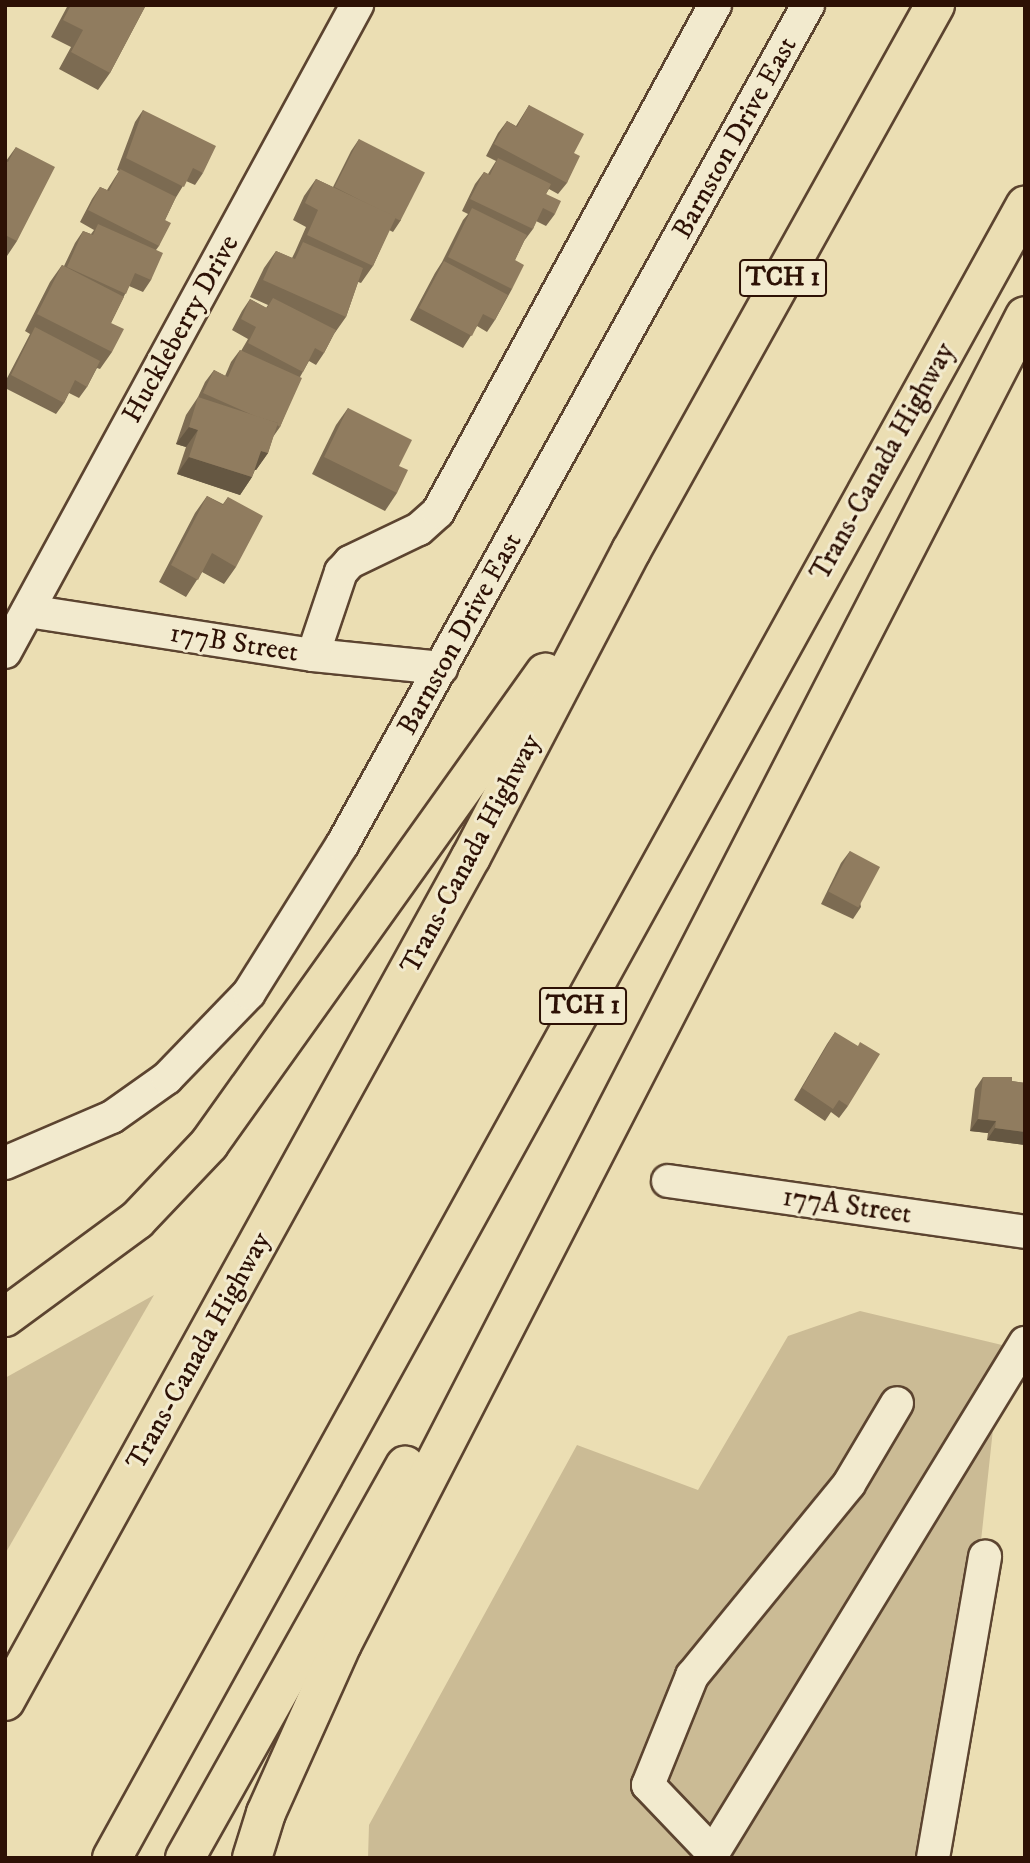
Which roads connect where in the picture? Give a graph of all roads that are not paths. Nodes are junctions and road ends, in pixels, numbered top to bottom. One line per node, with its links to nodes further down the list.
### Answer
1 (357, 5): 8 (street, Huckleberry Drive)
2 (715, 5): 10 (street)
3 (808, 5): 11 (street, Barnston Drive East)
4 (935, 5): 7 (highway, Trans-Canada Highway / TCH 1)
5 (1025, 206): 23 (highway, Trans-Canada Highway / TCH 1)
6 (1025, 316): 12 (highway)
7 (631, 551): 16 (highway); 20 (highway, Trans-Canada Highway / TCH 1)
8 (28, 611): 9 (street, Huckleberry Drive); 10 (street, 177B Street)
9 (5, 652)
10 (313, 655): 11 (street, 177B Street)
11 (441, 668): 13 (street, Barnston Drive East)
12 (690, 963): 21 (highway); 24 (highway)
13 (5, 1163)
14 (668, 1181): 15 (street, 177A Street)
15 (1025, 1232)
16 (5, 1317)
17 (1025, 1343): 22 (street)
18 (897, 1404): 22 (street)
19 (985, 1556): 25 (street)
20 (5, 1701)
21 (190, 1851)
22 (711, 1855)
23 (112, 1858)
24 (252, 1858)
25 (933, 1858)

